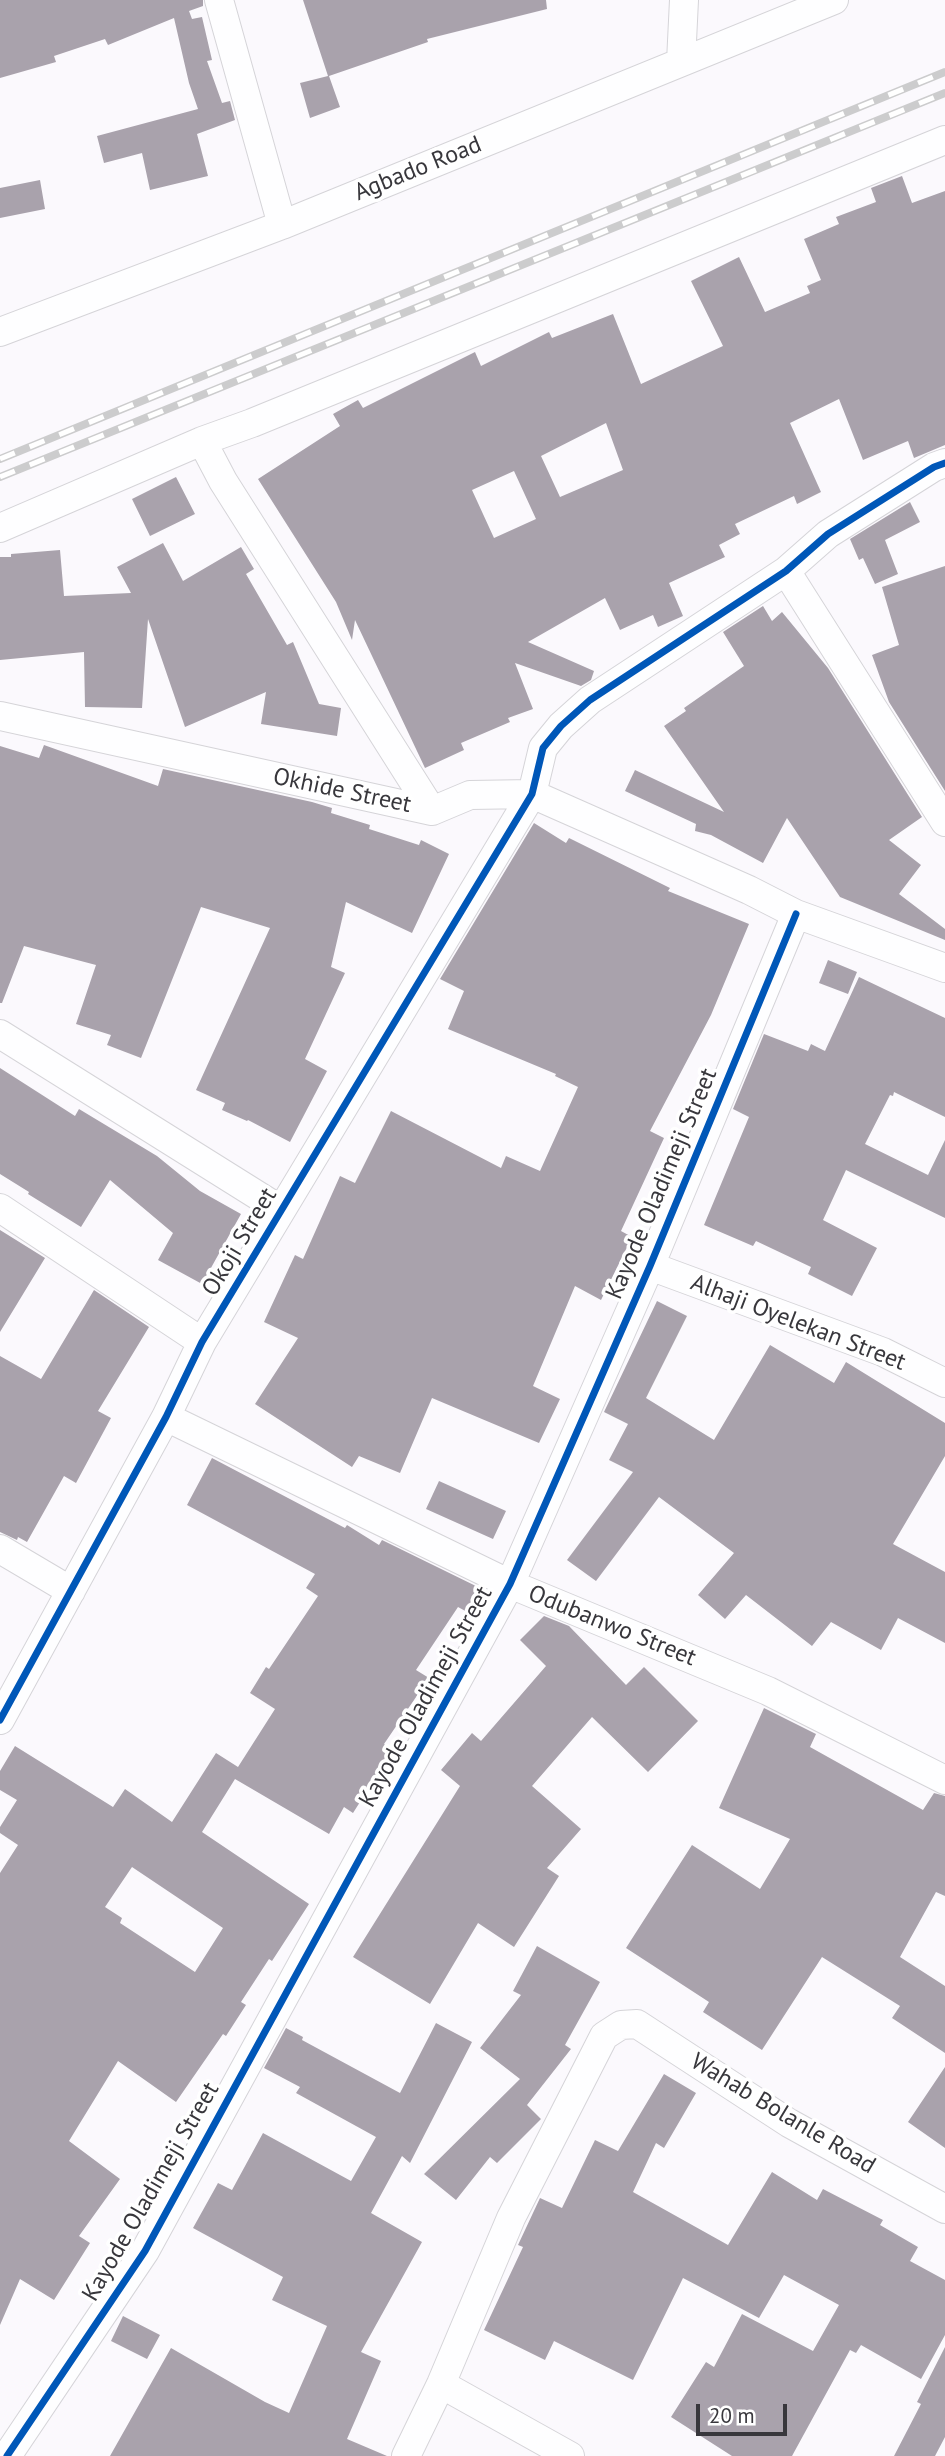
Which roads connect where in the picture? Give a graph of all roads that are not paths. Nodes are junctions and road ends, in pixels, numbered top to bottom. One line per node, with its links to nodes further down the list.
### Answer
1 (219, 0): 6 (street)
2 (684, 0): 4 (street)
3 (834, 0): 4 (street, Agbado Road)
4 (681, 62): 6 (street, Agbado Road)
5 (945, 140): 8 (street)
6 (282, 225): 7 (street, Agbado Road)
7 (0, 332)
8 (202, 441): 10 (street); 14 (street)
9 (945, 463): 11 (street, Okoji Street)
10 (0, 528)
11 (786, 570): 13 (street, Okoji Street); 15 (street)
12 (0, 716): 14 (street, Okhide Street)
13 (532, 794): 14 (street, Okhide Street); 16 (street, Okhide Street); 20 (street, Okoji Street)
14 (432, 811)
15 (945, 822)
16 (796, 914): 17 (street, Okhide Street); 21 (street, Kayode Oladimeji Street)
17 (945, 968)
18 (0, 1034): 20 (street)
19 (0, 1208): 22 (street)
20 (281, 1210): 22 (street, Okoji Street)
21 (650, 1266): 23 (street, Alhaji Oyelekan Street); 26 (street, Kayode Oladimeji Street)
22 (202, 1342): 24 (street, Okoji Street)
23 (945, 1383)
24 (166, 1417): 26 (street, Odubanwo Street); 27 (street, Okoji Street)
25 (0, 1549): 27 (street)
26 (510, 1584): 29 (street, Odubanwo Street); 32 (street, Kayode Oladimeji Street)
27 (71, 1591): 28 (street, Okoji Street)
28 (0, 1720)
29 (945, 1780)
30 (945, 2209): 31 (street, Wahab Bolanle Road)
31 (441, 2384): 33 (street); 34 (street)
32 (7, 2456)
33 (406, 2456)
34 (570, 2456)

